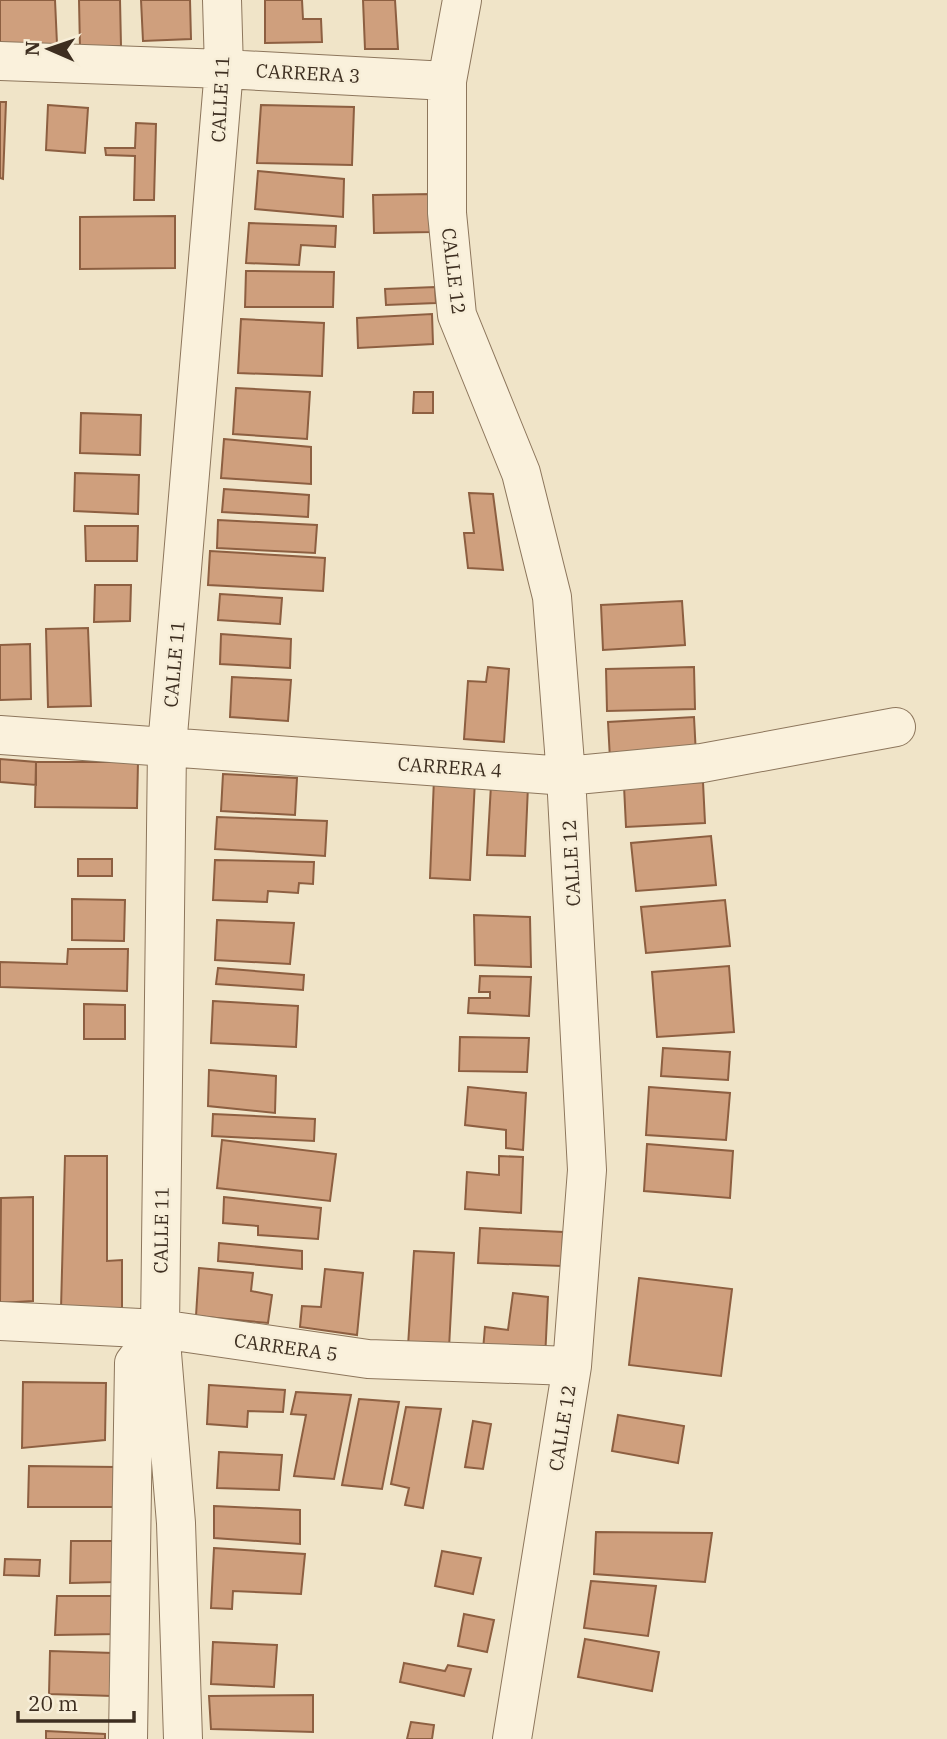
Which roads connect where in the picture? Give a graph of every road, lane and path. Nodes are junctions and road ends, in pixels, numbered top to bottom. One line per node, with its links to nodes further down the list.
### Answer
1 (222, 0): 4 (street, CALLE 11)
2 (462, 0): 5 (street, CALLE 12)
3 (0, 61): 4 (street, CARRERA 3)
4 (224, 69): 5 (street, CARRERA 3); 8 (street, CALLE 11)
5 (447, 81): 9 (street, CALLE 12)
6 (896, 727): 9 (street, CARRERA 4)
7 (0, 735): 8 (street, CARRERA 4)
8 (167, 747): 9 (street, CARRERA 4); 11 (street, CALLE 11)
9 (566, 776): 12 (street, CALLE 12)
10 (0, 1321): 11 (street, CARRERA 5)
11 (160, 1329): 12 (street, CARRERA 5); 13 (street); 14 (street, CALLE 11)
12 (572, 1366): 15 (street, CALLE 12)
13 (128, 1739)
14 (183, 1739)
15 (512, 1739)

